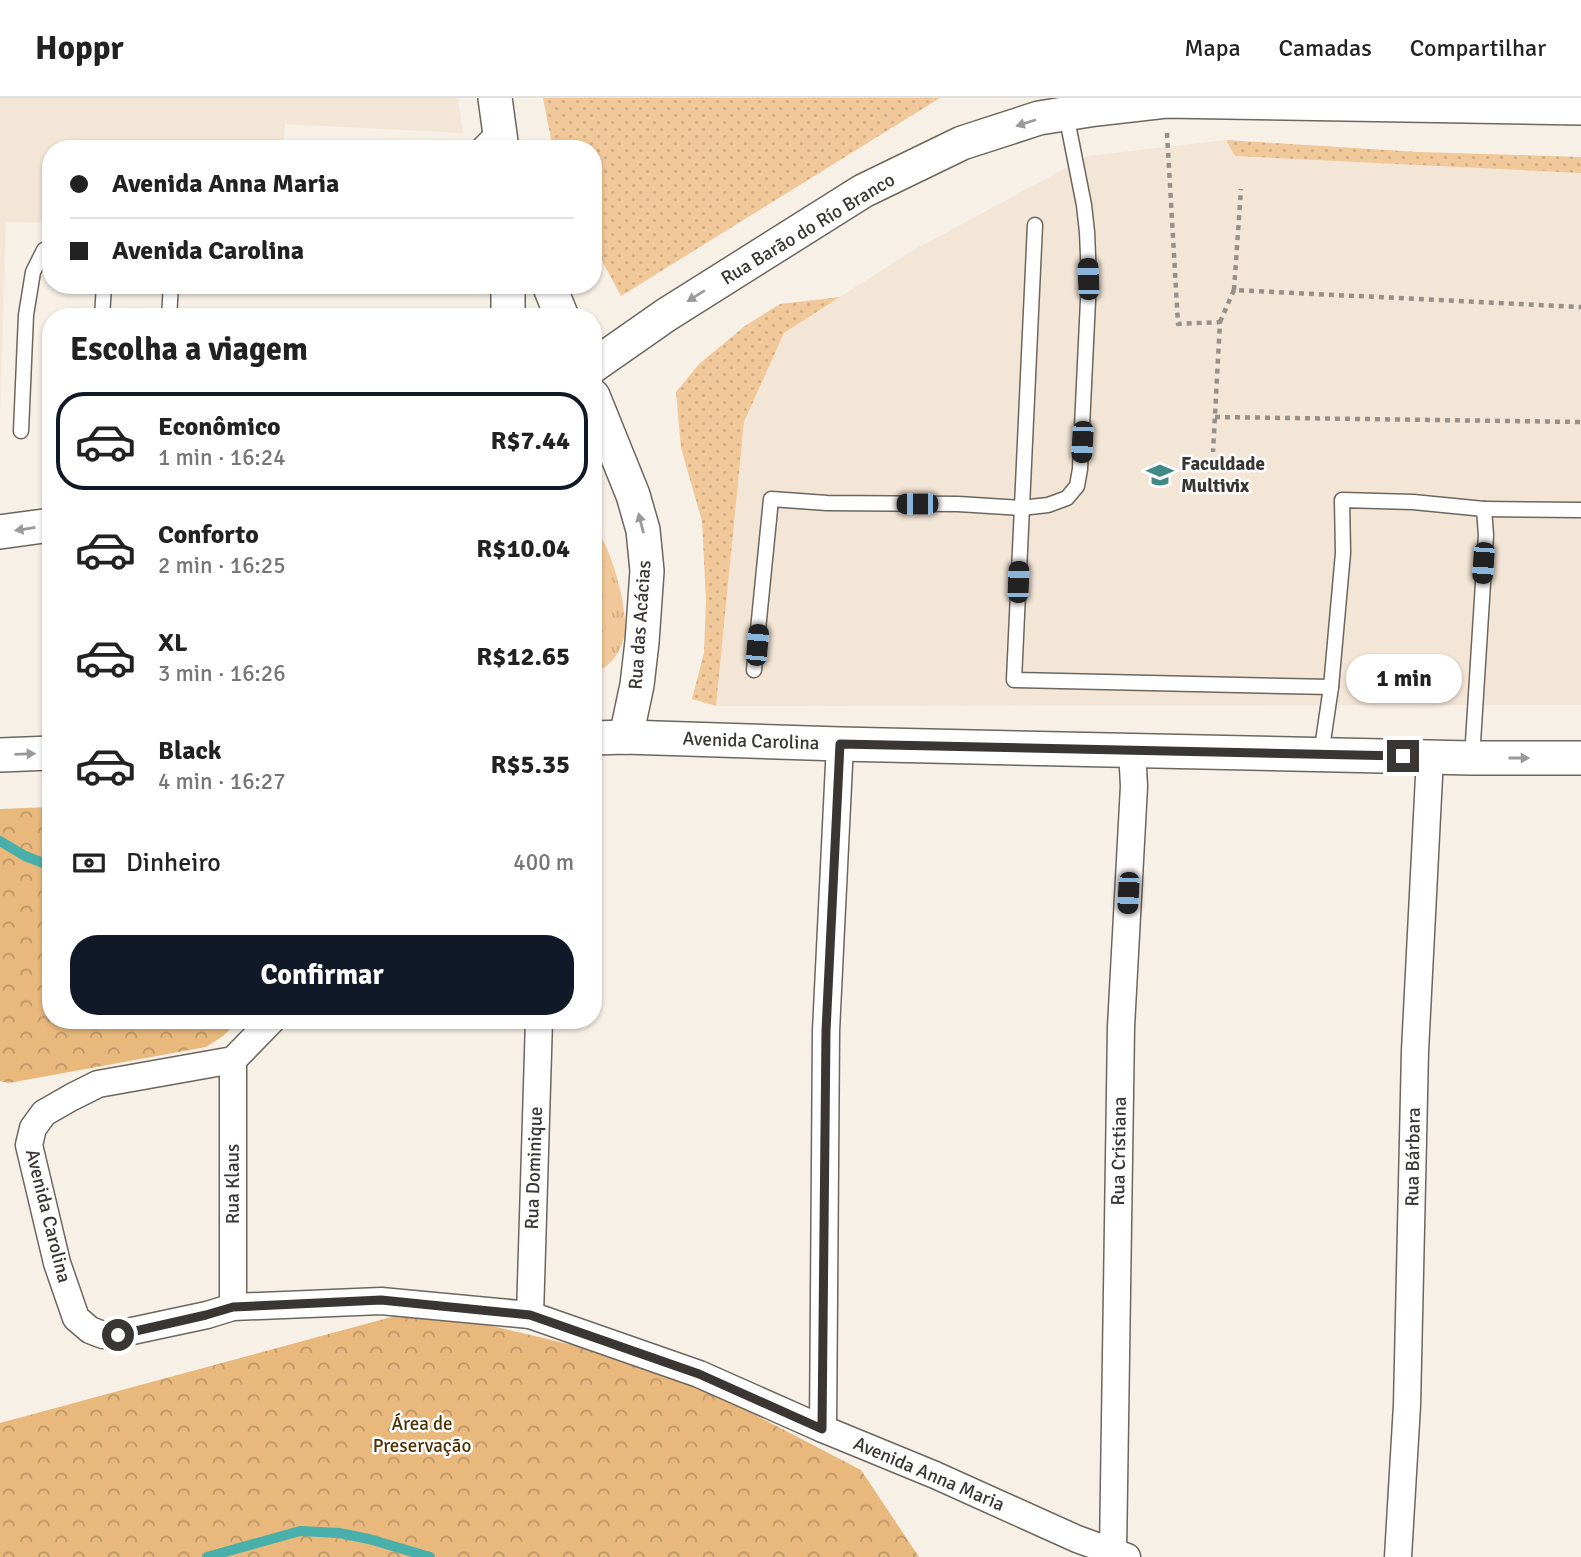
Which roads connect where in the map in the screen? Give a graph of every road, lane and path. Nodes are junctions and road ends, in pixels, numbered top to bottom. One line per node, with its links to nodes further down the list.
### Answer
1 (1166, 101): 2 (street, Rua Barão do Río Branco); 3 (street, Rua Barão do Río Branco); 9 (path)
2 (1581, 108)
3 (1066, 114): 10 (street, Rua Barão do Río Branco, one-way to 10); 16 (lane)
4 (1241, 188): 7 (path)
5 (1035, 225): 16 (lane)
6 (42, 254): 14 (lane)
7 (1234, 290): 8 (path); 9 (path)
8 (1581, 307)
9 (1220, 322): 11 (path)
10 (602, 360)
11 (1215, 417): 13 (path); 15 (path)
12 (602, 418): 23 (street, Rua das Acácias, one-way to 12)
13 (1581, 422)
14 (21, 431)
15 (1213, 452)
16 (1021, 508): 21 (lane); 22 (lane)
17 (1485, 509): 18 (lane); 22 (lane); 31 (lane)
18 (1581, 510)
19 (42, 526): 20 (street, one-way to 20)
20 (0, 533)
21 (754, 670)
22 (1331, 687): 29 (lane)
23 (626, 737): 24 (street, Avenida Carolina); 25 (street, Avenida Carolina)
24 (602, 738)
25 (840, 744): 26 (street, Avenida Carolina); 39 (street)
26 (1132, 750): 29 (street, Avenida Carolina); 41 (street, Rua Cristiana)
27 (42, 753): 28 (street, one-way to 27)
28 (0, 755)
29 (1321, 755): 30 (street, Avenida Carolina)
30 (1430, 757): 31 (street, Avenida Carolina); 42 (street, Rua Bárbara)
31 (1472, 758): 32 (street, Avenida Carolina, one-way to 32)
32 (1581, 758)
33 (263, 1029): 35 (street)
34 (539, 1029): 37 (street, Rua Dominique)
35 (233, 1060): 36 (street, Rua Klaus); 38 (street, Avenida Carolina)
36 (233, 1307): 37 (street, Avenida Anna Maria); 38 (street, Avenida Anna Maria)
37 (530, 1315): 39 (street, Avenida Anna Maria)
38 (118, 1335)
39 (822, 1429): 40 (street, Avenida Anna Maria)
40 (1076, 1548): 41 (street, Avenida Anna Maria)
41 (1120, 1555)
42 (1398, 1557)

